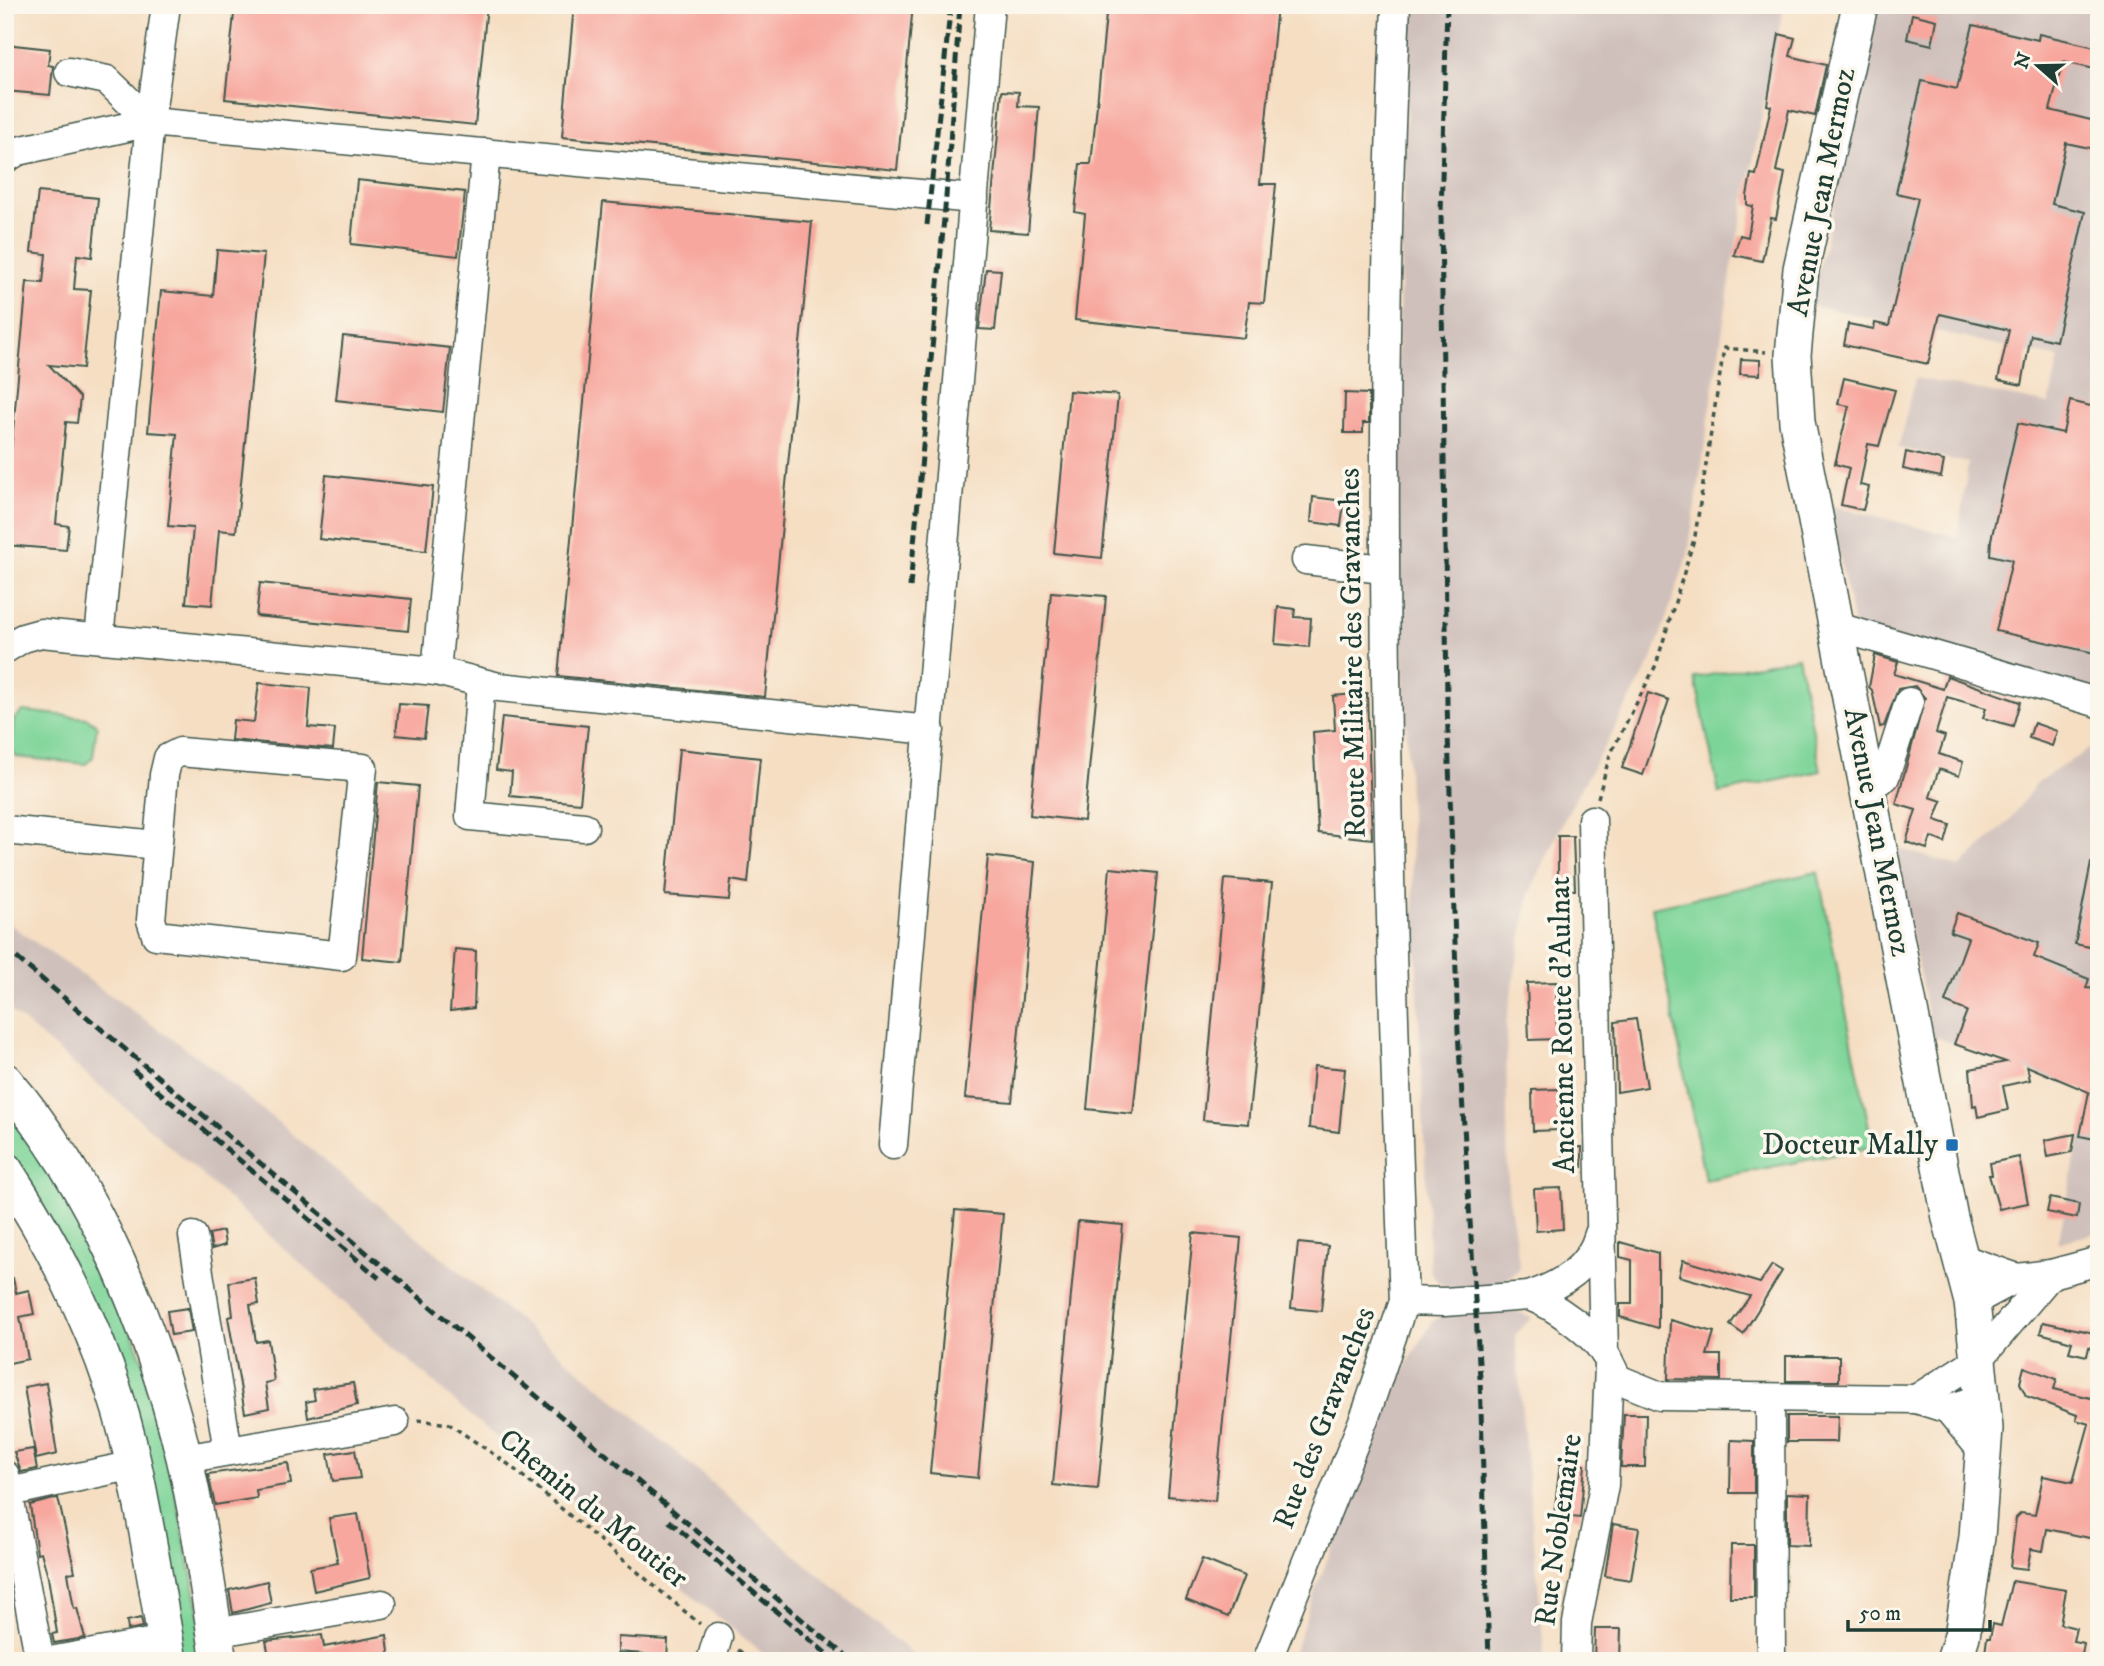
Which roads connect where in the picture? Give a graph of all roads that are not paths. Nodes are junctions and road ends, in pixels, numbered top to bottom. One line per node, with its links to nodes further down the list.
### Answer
1 (166, 5): 6 (street)
2 (989, 5): 9 (street)
3 (1396, 5): 11 (street, Route Militaire des Gravanches)
4 (1860, 5): 12 (main road, Avenue Jean Mermoz)
5 (69, 72): 6 (street)
6 (150, 122): 7 (street); 8 (street); 13 (street)
7 (486, 153): 9 (street); 15 (street)
8 (5, 159)
9 (974, 200): 19 (street)
10 (1306, 559): 11 (street)
11 (1383, 569): 35 (street, Route Militaire des Gravanches)
12 (1837, 627): 18 (street); 20 (main road, Avenue Jean Mermoz)
13 (99, 638): 14 (street); 15 (street)
14 (6, 647)
15 (436, 671): 16 (street)
16 (481, 684): 19 (street); 22 (street)
17 (1909, 702): 20 (street)
18 (2099, 703)
19 (930, 730): 26 (street)
20 (1869, 786): 30 (main road, Avenue Jean Mermoz)
21 (1592, 820): 28 (street, Ancienne Route d'Aulnat)
22 (584, 827)
23 (5, 830): 24 (street)
24 (157, 845): 24 (street)
25 (5, 1082): 46 (main road)
26 (894, 1144)
27 (5, 1170): 47 (main road)
28 (1601, 1228): 34 (street, Ancienne Route d'Aulnat); 37 (street, Ancienne Route d'Aulnat)
29 (192, 1236): 44 (street)
30 (1960, 1258): 33 (street); 36 (main road, Avenue Jean Mermoz)
31 (2099, 1261): 32 (street)
32 (2051, 1274): 33 (street); 38 (street)
33 (2017, 1278): 36 (street)
34 (1521, 1296): 35 (street, Rue des Gravanches); 37 (street)
35 (1404, 1301): 54 (street, Rue des Gravanches)
36 (1972, 1303): 38 (main road, Avenue Jean Mermoz)
37 (1607, 1359): 40 (street); 55 (street, Rue Noblemaire)
38 (1979, 1359): 39 (main road, Avenue Jean Mermoz); 41 (street)
39 (1983, 1398): 42 (street); 45 (main road, Avenue Jean Mermoz)
40 (1770, 1399): 41 (street); 56 (street)
41 (1916, 1399): 42 (street)
42 (1948, 1409): 45 (street)
43 (395, 1422): 44 (street)
44 (229, 1451): 46 (street)
45 (1983, 1452): 57 (main road, Avenue Jean Mermoz)
46 (184, 1459): 50 (main road)
47 (134, 1465): 48 (street); 51 (main road)
48 (6, 1487): 52 (street)
49 (382, 1604): 50 (street)
50 (217, 1647)
51 (162, 1652): 53 (street)
52 (40, 1661)
53 (50, 1661)
54 (1267, 1661)
55 (1576, 1661)
56 (1771, 1661)
57 (1954, 1661)

